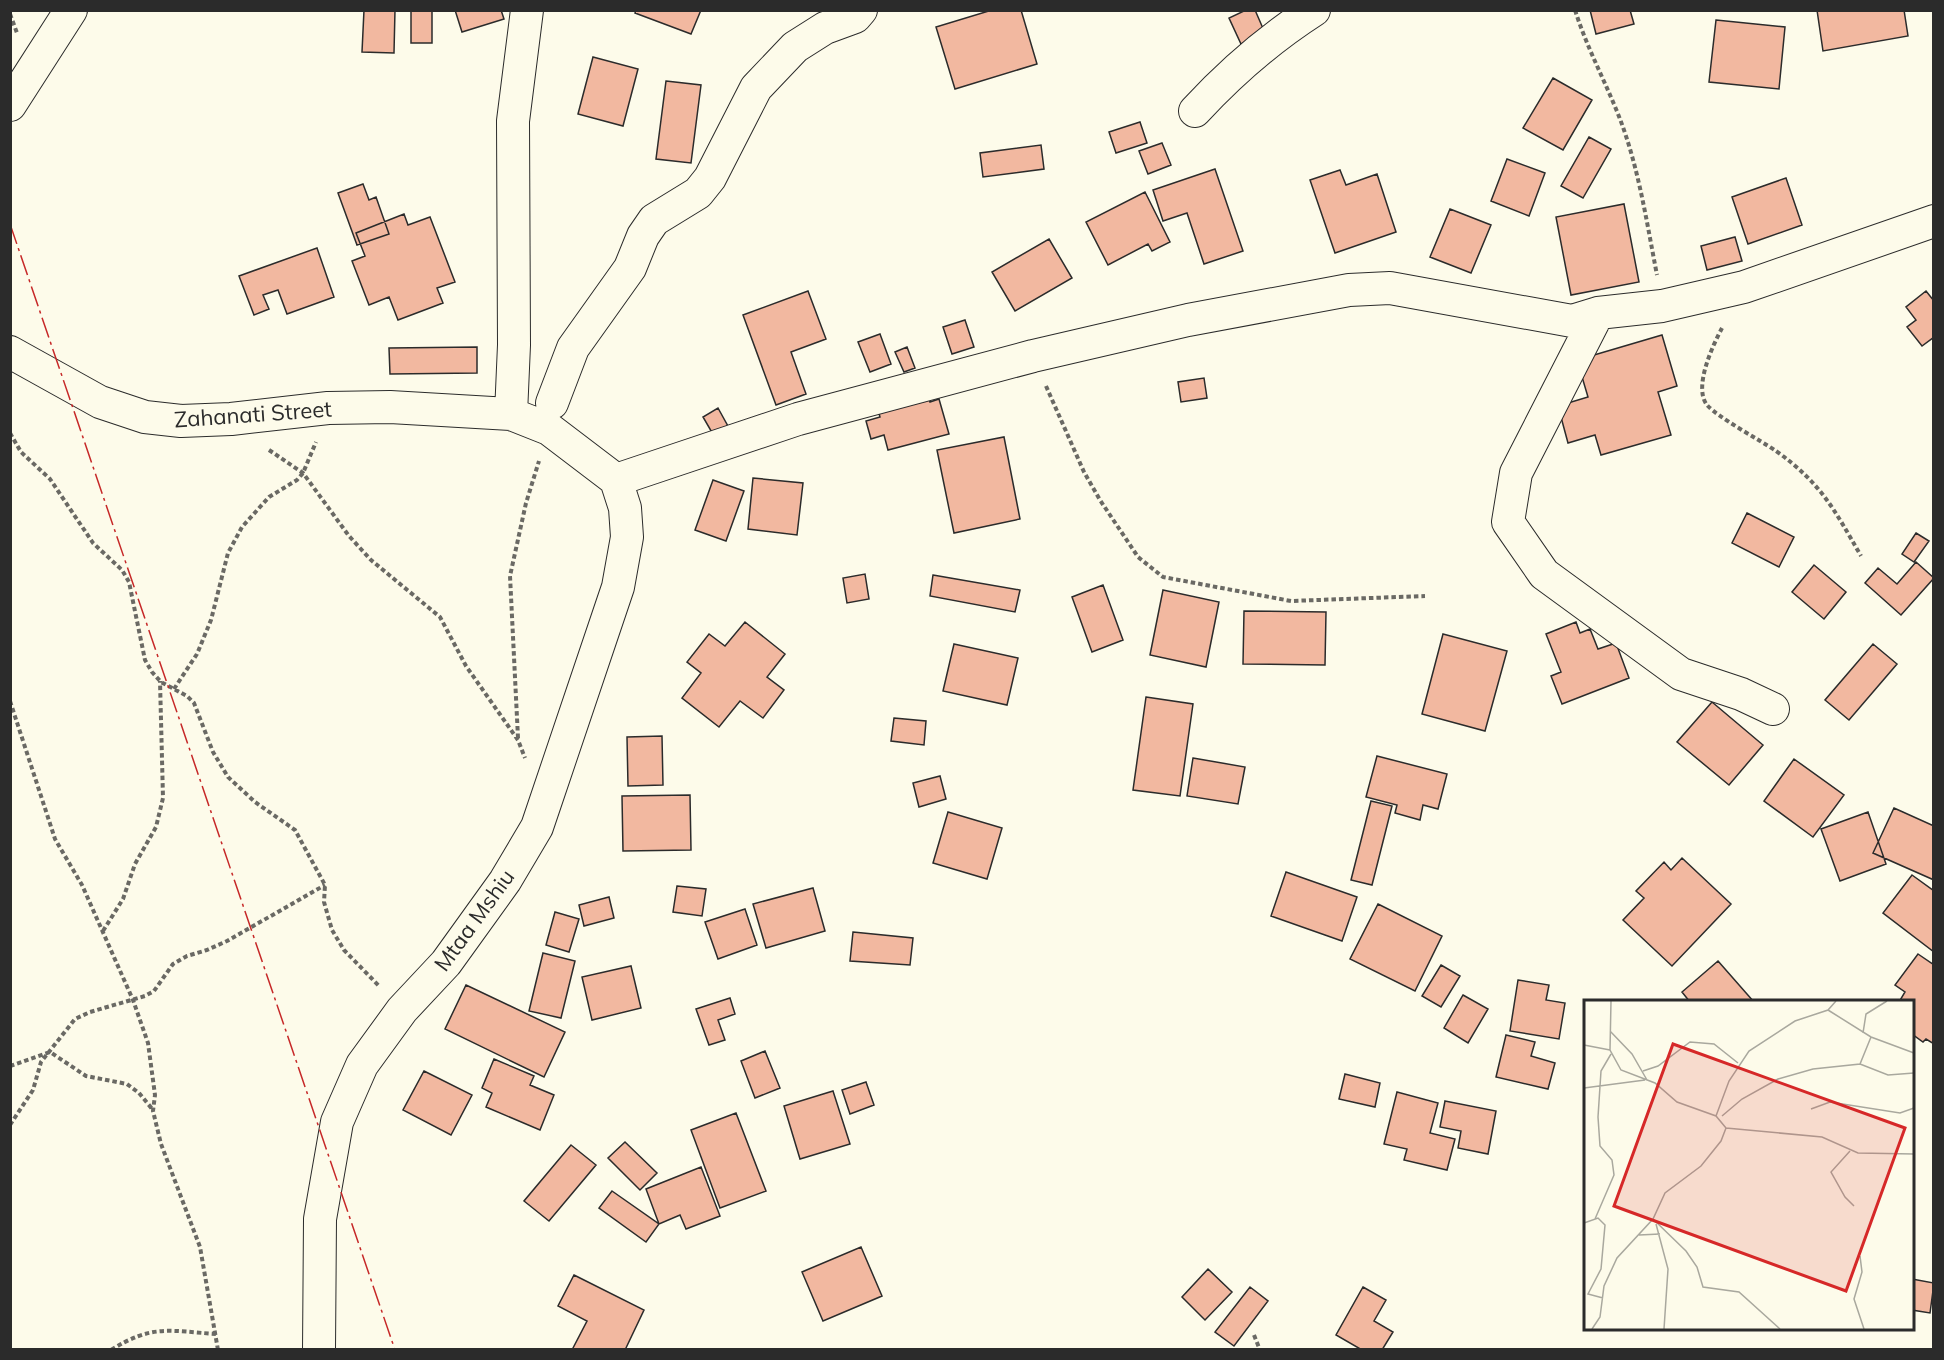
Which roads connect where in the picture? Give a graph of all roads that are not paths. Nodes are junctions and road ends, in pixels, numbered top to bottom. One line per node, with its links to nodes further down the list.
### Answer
1 (71, 10): 5 (street)
2 (528, 10): 9 (street)
3 (861, 10): 12 (street)
4 (1314, 10): 6 (street)
5 (10, 105)
6 (1195, 111)
7 (1934, 221): 8 (street)
8 (1598, 313): 13 (street); 14 (street)
9 (514, 345): 11 (street); 12 (street)
10 (10, 352): 11 (street, Zahanati Street)
11 (511, 414): 12 (street, Zahanati Street)
12 (550, 416): 13 (street)
13 (616, 480): 15 (street, Mtaa Mshiu)
14 (1773, 709)
15 (320, 1349)

